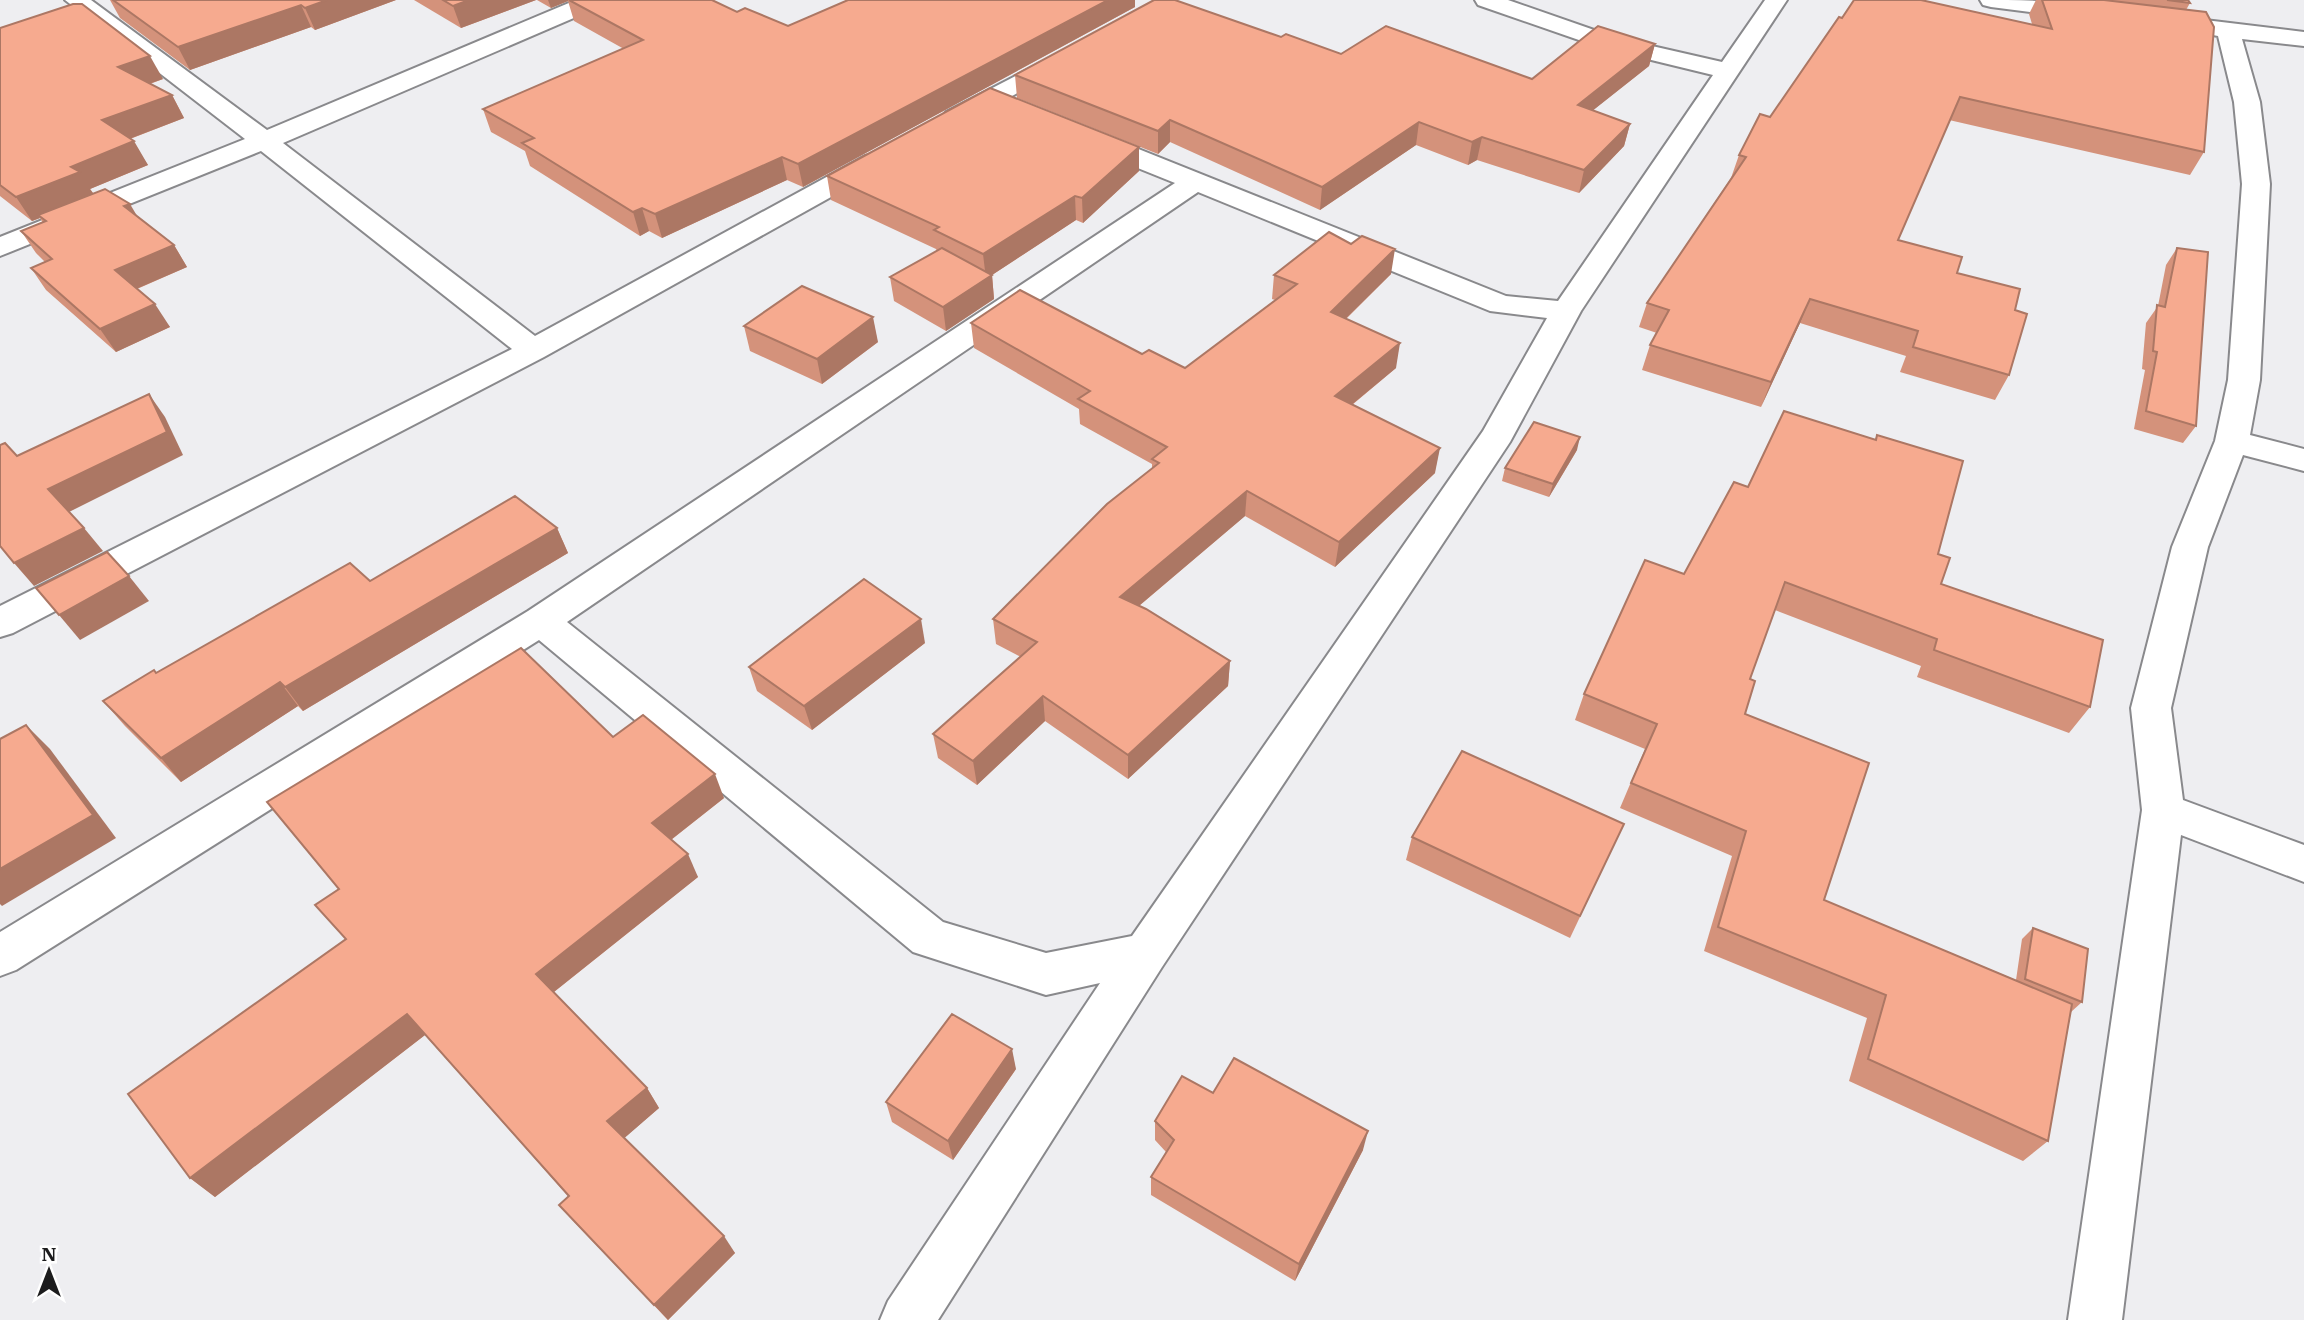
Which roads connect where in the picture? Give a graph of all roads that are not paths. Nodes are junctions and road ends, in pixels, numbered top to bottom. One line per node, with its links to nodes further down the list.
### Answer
1 (76, 0): 14 (street)
2 (596, 0): 14 (street)
3 (1486, 0): 11 (street)
4 (1776, 0): 11 (street)
5 (1991, 0): 6 (street)
6 (2110, 15)
7 (2189, 25): 8 (street)
8 (2228, 30): 9 (street); 20 (street)
9 (2304, 39)
10 (1086, 46): 13 (street)
11 (1729, 71): 18 (street)
12 (1067, 130): 16 (street)
13 (929, 131)
14 (264, 141): 17 (street); 19 (street)
15 (893, 151): 19 (street)
16 (1196, 181): 18 (street); 22 (street)
17 (0, 247)
18 (1566, 311): 26 (street)
19 (533, 350): 23 (street)
20 (2232, 441): 21 (street); 24 (street)
21 (2304, 460)
22 (541, 621): 26 (street); 27 (street)
23 (0, 623)
24 (2162, 810): 25 (street); 29 (street)
25 (2304, 864)
26 (1146, 953): 28 (street)
27 (0, 956)
28 (907, 1320)
29 (2095, 1320)

